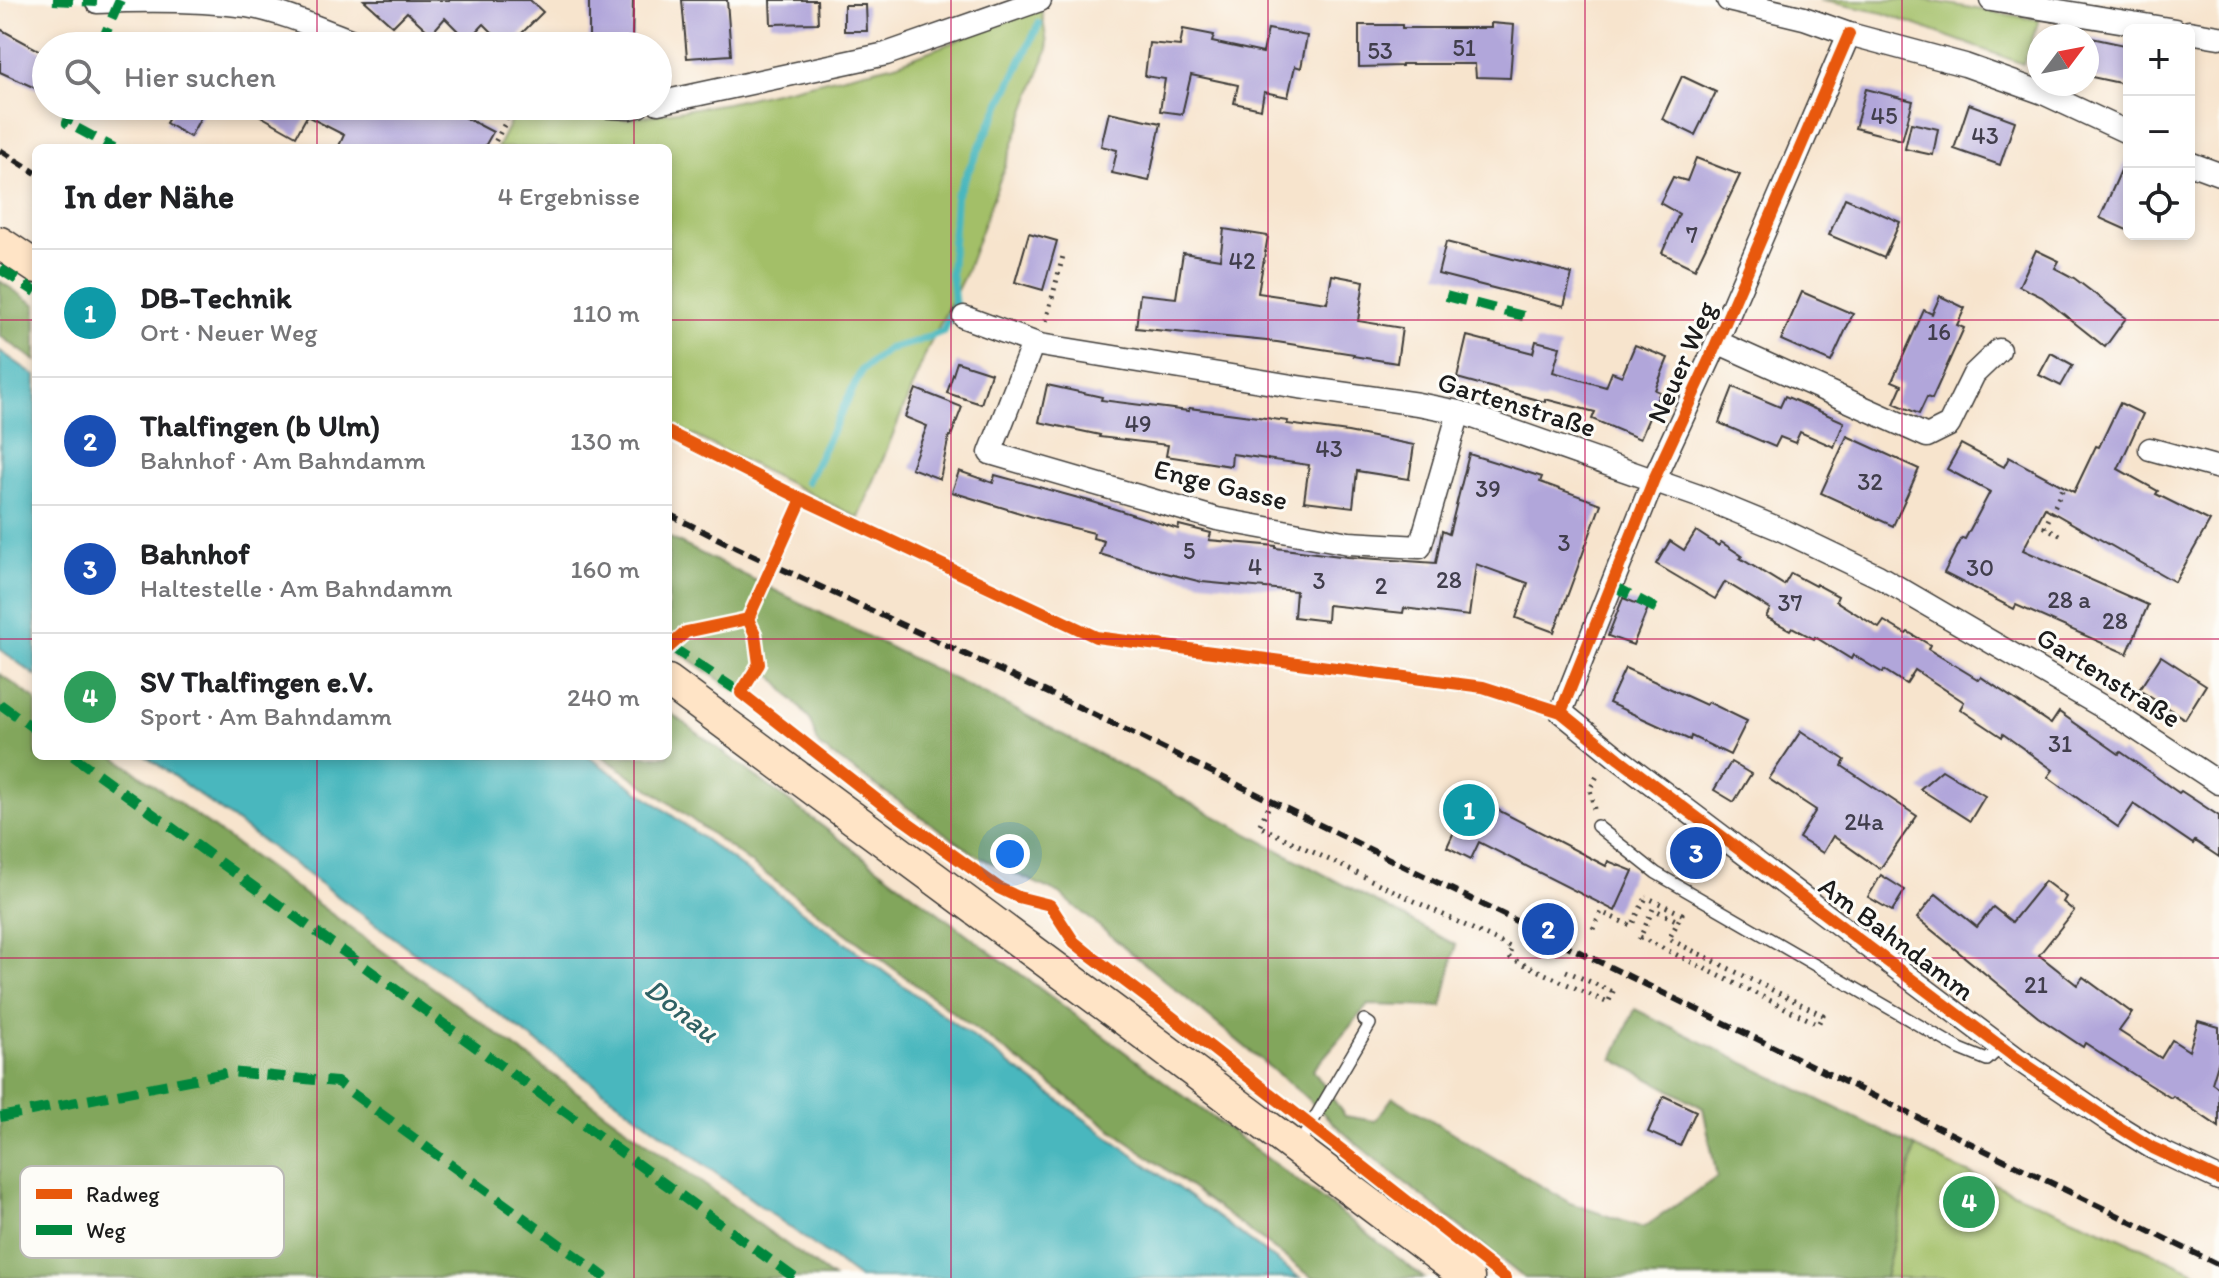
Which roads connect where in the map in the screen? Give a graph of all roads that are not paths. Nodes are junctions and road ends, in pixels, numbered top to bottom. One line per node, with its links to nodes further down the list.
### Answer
1 (1040, 0): 10 (street)
2 (1728, 0): 8 (street)
3 (1991, 0): 5 (street)
4 (97, 2): 6 (street)
5 (2138, 24)
6 (324, 32)
7 (2195, 33): 9 (street)
8 (1849, 34): 11 (street); 17 (street, Neuer Weg)
9 (2219, 37)
10 (672, 100)
11 (2123, 130)
12 (2195, 165): 13 (street)
13 (2219, 174)
14 (0, 243): 15 (street)
15 (32, 264)
16 (964, 317): 18 (street, Gartenstraße)
17 (1717, 342): 19 (street, Neuer Weg); 23 (street, Neuer Weg)
18 (1036, 344): 20 (street, Gartenstraße); 20 (street, Enge Gasse)
19 (1999, 350)
20 (1459, 412): 23 (street, Gartenstraße)
21 (2150, 449): 22 (street)
22 (2219, 468)
23 (1654, 479): 25 (street, Neuer Weg); 26 (street, Gartenstraße)
24 (672, 684): 30 (street)
25 (1561, 712): 29 (street, Am Bahndamm)
26 (2219, 783)
27 (1597, 826): 29 (lane)
28 (1364, 1020): 30 (lane)
29 (2001, 1047): 31 (street, Am Bahndamm)
30 (1296, 1148): 32 (street)
31 (2219, 1179)
32 (1468, 1278)

